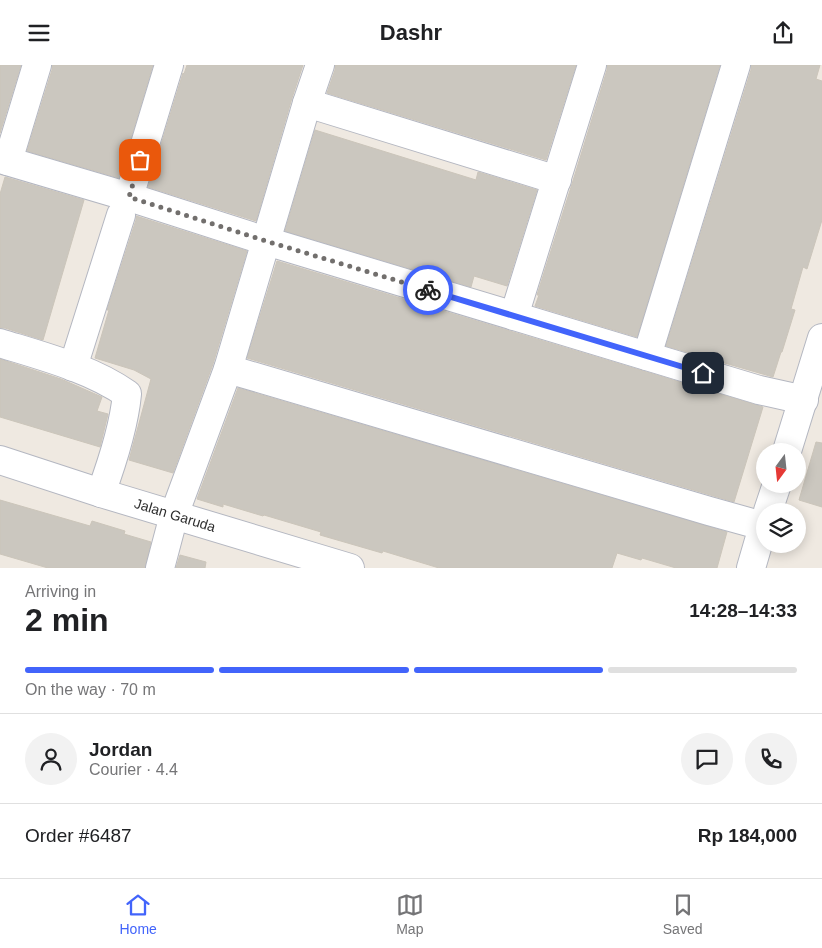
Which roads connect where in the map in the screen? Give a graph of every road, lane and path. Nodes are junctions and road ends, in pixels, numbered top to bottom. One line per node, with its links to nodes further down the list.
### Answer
1 (37, 65): 7 (street)
2 (169, 65): 9 (street)
3 (320, 65): 6 (street)
4 (592, 65): 8 (street)
5 (736, 65): 14 (street)
6 (307, 103): 8 (street); 10 (street)
7 (4, 160): 9 (street)
8 (557, 180): 11 (street)
9 (125, 206): 10 (street); 15 (street)
10 (266, 241): 11 (street); 16 (street)
11 (514, 316): 14 (street)
12 (822, 338): 17 (street)
13 (0, 343): 15 (street)
14 (647, 356): 17 (street)
15 (73, 367): 20 (street)
16 (228, 369): 21 (street); 22 (street)
17 (804, 400): 18 (street)
18 (790, 443)
19 (0, 460): 20 (street, Jalan Garuda)
20 (101, 493): 21 (street, Jalan Garuda)
21 (174, 515): 24 (street); 25 (street, Jalan Garuda)
22 (756, 518)
23 (756, 550): 26 (street)
24 (160, 568)
25 (350, 568)
26 (751, 568)

